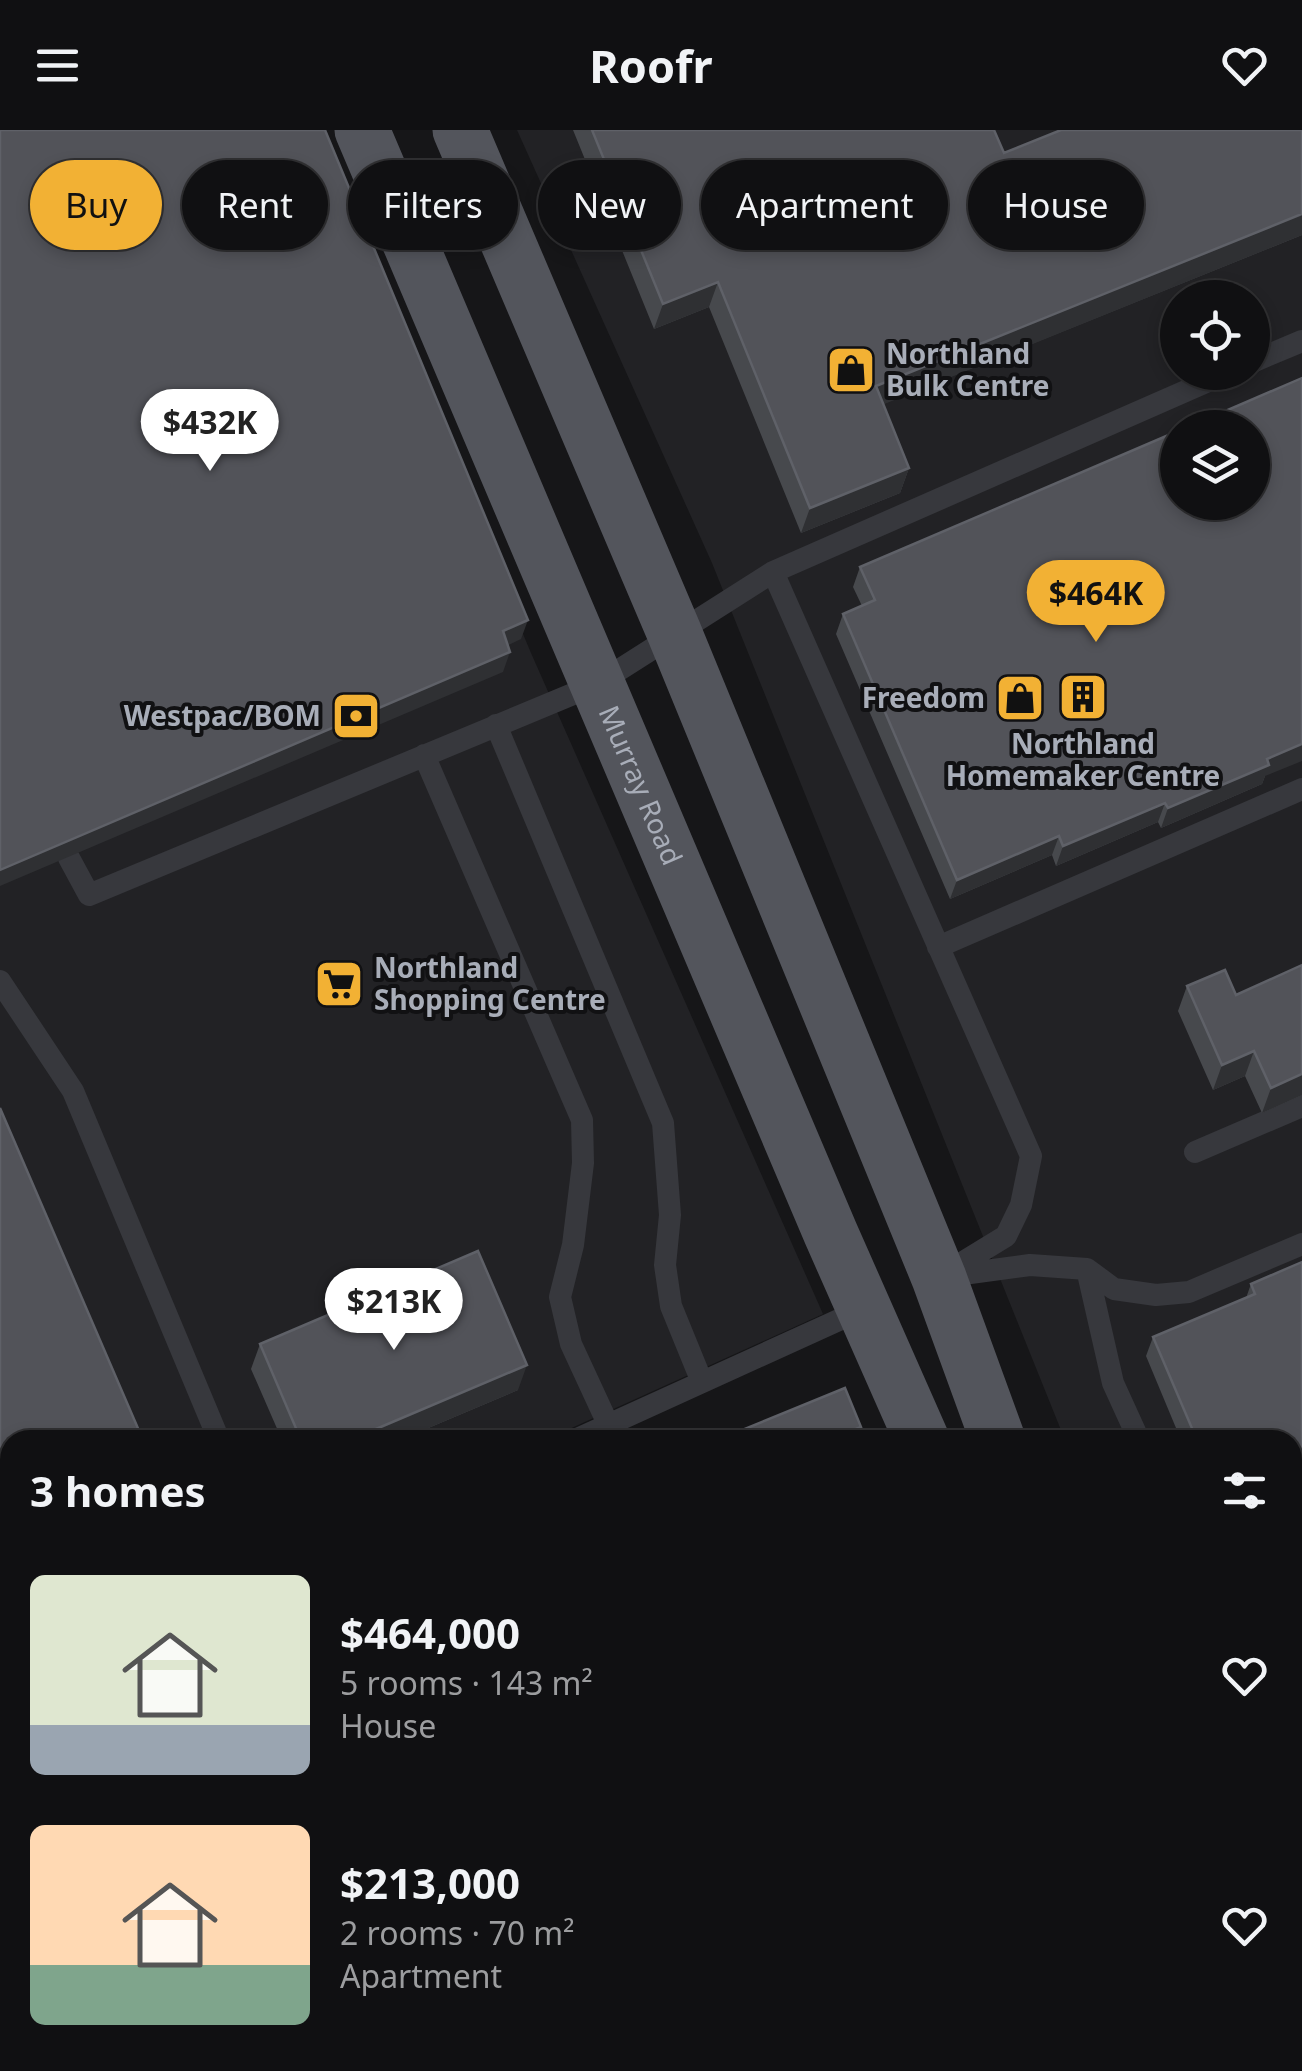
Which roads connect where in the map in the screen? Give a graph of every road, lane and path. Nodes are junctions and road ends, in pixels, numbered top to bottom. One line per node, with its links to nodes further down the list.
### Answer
1 (362, 130): 8 (main road, Murray Road)
2 (460, 130): 7 (main road)
3 (1302, 341): 4 (lane)
4 (1270, 354)
5 (1188, 390): 6 (lane)
6 (773, 572): 7 (lane); 13 (lane)
7 (674, 632): 8 (lane); 19 (main road)
8 (597, 684): 9 (lane); 20 (main road, Murray Road)
9 (496, 726): 10 (lane); 21 (lane)
10 (424, 755): 12 (lane); 22 (lane)
11 (1302, 789): 13 (lane)
12 (69, 858)
13 (938, 947): 19 (lane)
14 (0, 982): 23 (lane)
15 (1302, 1106): 16 (lane)
16 (1196, 1152)
17 (1302, 1244): 18 (lane)
18 (1087, 1269): 19 (lane); 27 (lane)
19 (939, 1278): 20 (main road); 26 (main road)
20 (863, 1309): 21 (lane); 25 (main road, Murray Road)
21 (702, 1382): 22 (lane)
22 (608, 1424): 24 (lane)
23 (215, 1430)
24 (596, 1430)
25 (917, 1430)
26 (994, 1430)
27 (1134, 1430)

